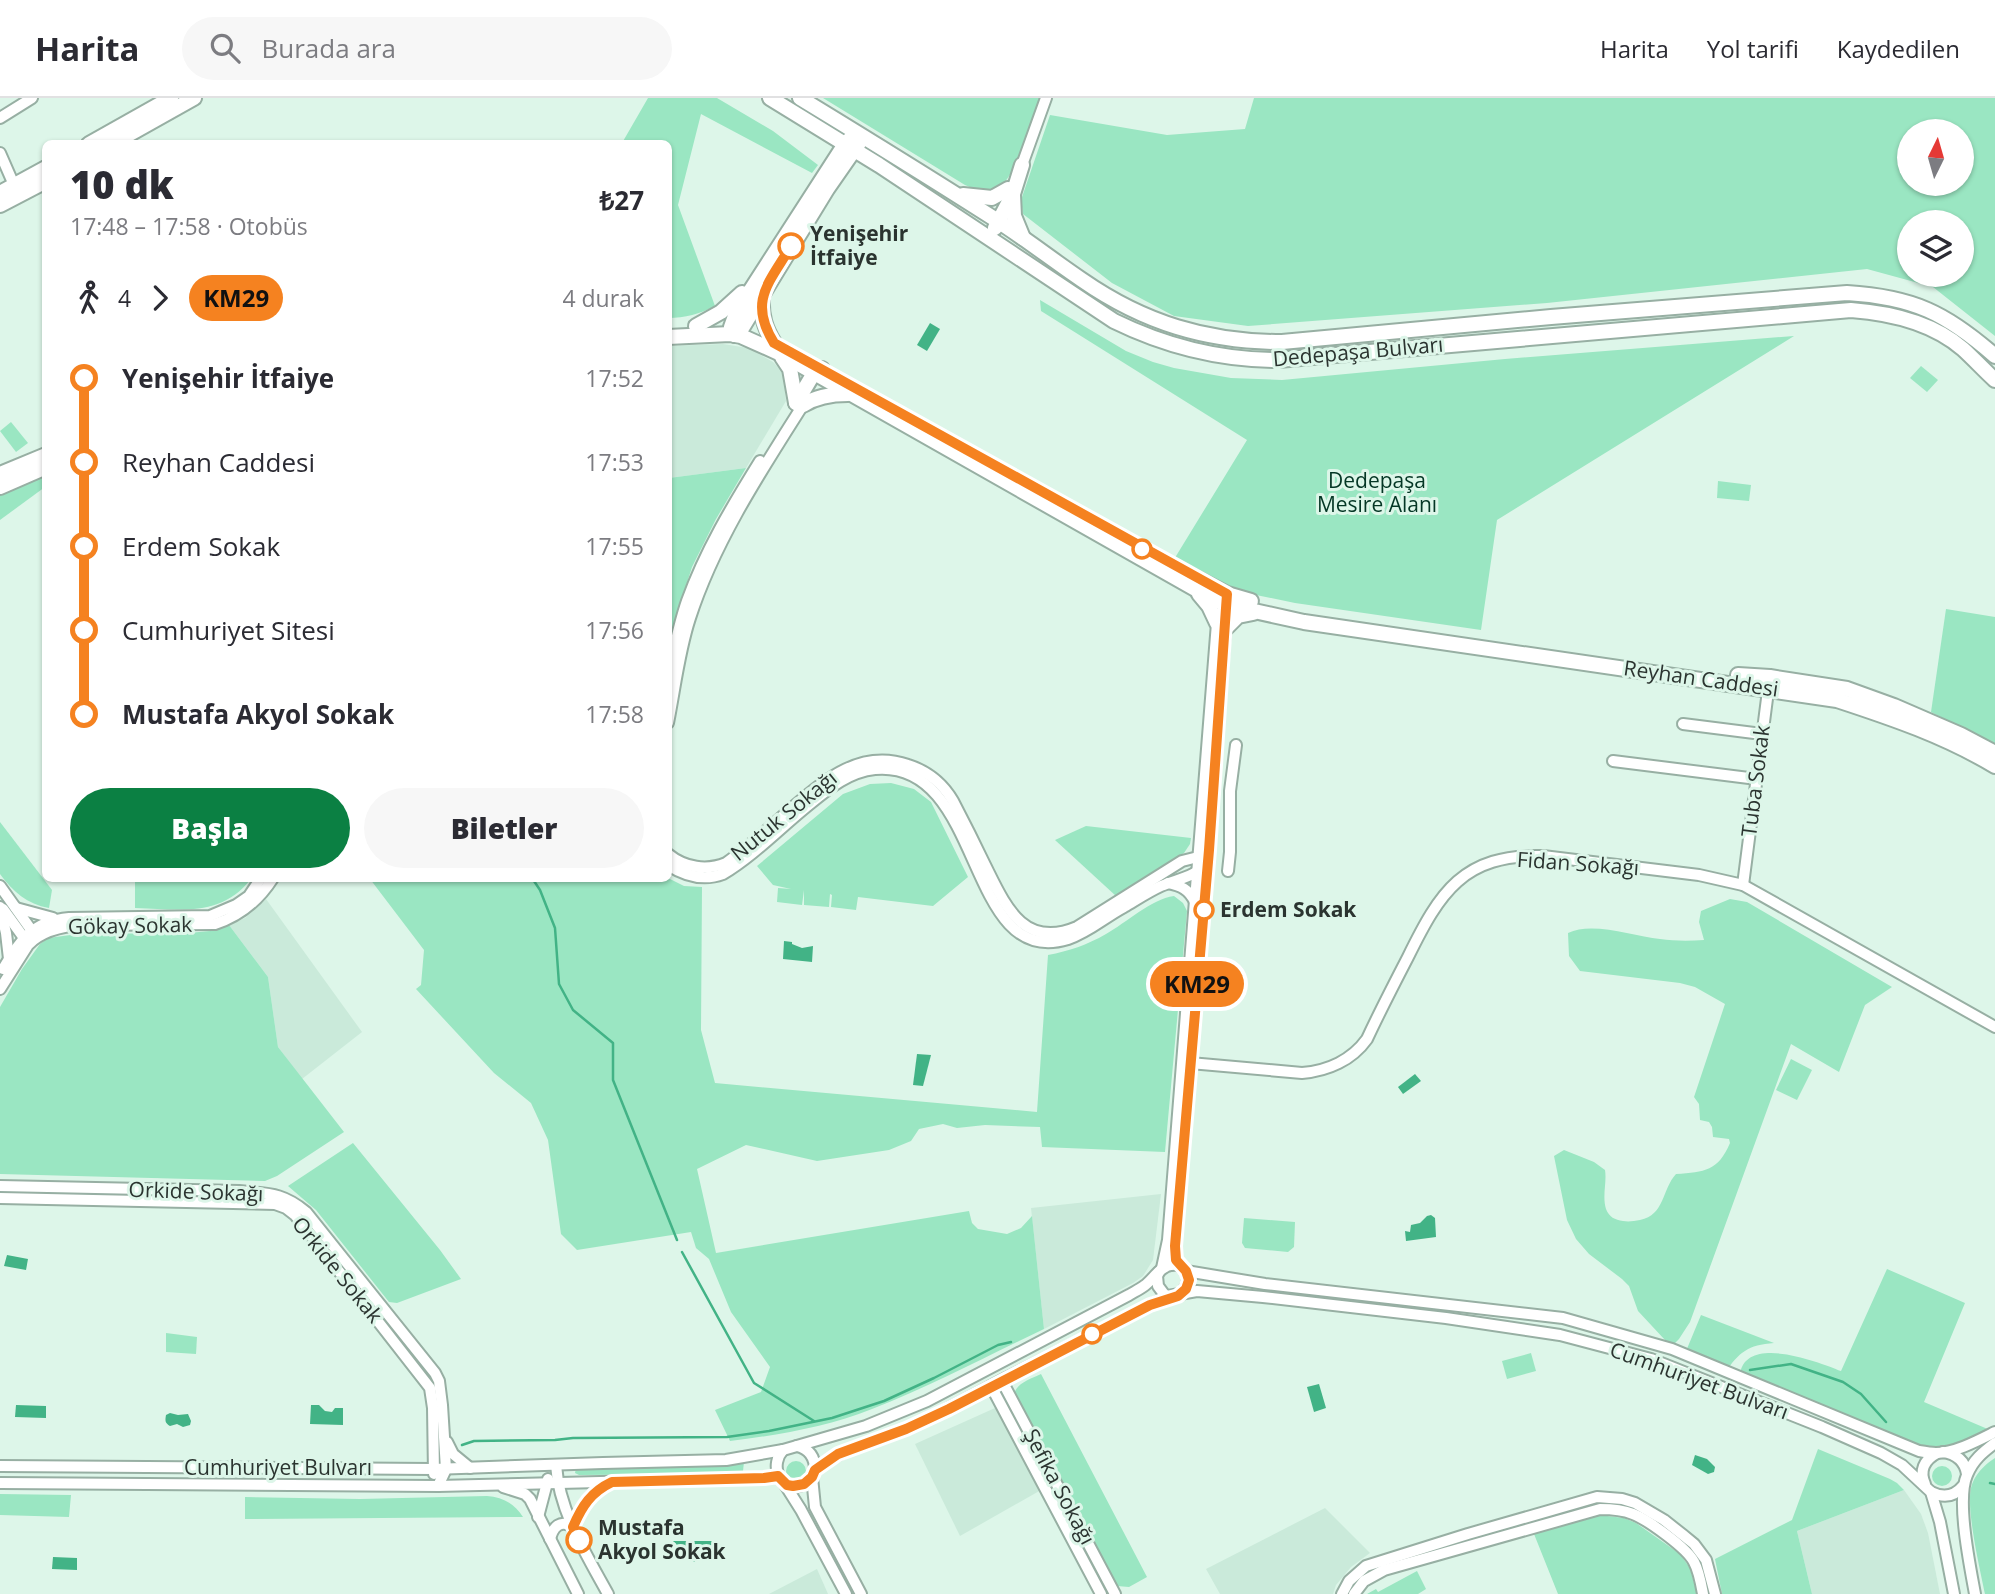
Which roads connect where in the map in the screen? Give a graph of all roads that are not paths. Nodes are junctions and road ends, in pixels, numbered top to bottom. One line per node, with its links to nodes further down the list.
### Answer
1 (32, 98): 7 (street)
2 (171, 98): 10 (main road)
3 (194, 98): 11 (main road)
4 (770, 98): 8 (main road, Dedepaşa Bulvarı)
5 (800, 98): 9 (main road, Dedepaşa Bulvarı)
6 (1046, 98): 15 (street)
7 (0, 118)
8 (809, 122): 12 (main road, Dedepaşa Bulvarı); 17 (main road)
9 (860, 134): 12 (main road); 22 (main road, Dedepaşa Bulvarı)
10 (96, 140)
11 (119, 140)
12 (850, 147): 14 (main road, Dedepaşa Bulvarı); 17 (main road)
13 (0, 153): 19 (street)
14 (879, 165): 17 (main road); 25 (main road, Dedepaşa Bulvarı)
15 (1022, 165): 20 (main road)
16 (42, 170): 19 (main road)
17 (835, 170): 27 (main road); 28 (main road)
18 (42, 183): 23 (main road)
19 (14, 186): 21 (main road)
20 (1010, 192): 22 (main road); 24 (main road); 26 (main road)
21 (0, 193)
22 (954, 194): 24 (main road, Dedepaşa Bulvarı)
23 (0, 205)
24 (995, 219): 25 (main road); 26 (main road, Dedepaşa Bulvarı)
25 (984, 236): 36 (main road, Dedepaşa Bulvarı)
26 (1023, 238): 34 (main road, Dedepaşa Bulvarı)
27 (758, 277): 29 (main road); 31 (main road)
28 (762, 294): 31 (main road); 33 (main road)
29 (696, 326): 30 (main road); 31 (main road)
30 (672, 328)
31 (736, 330): 32 (main road); 33 (main road)
32 (672, 337)
33 (776, 348): 35 (main road); 38 (main road)
34 (1995, 356)
35 (819, 373): 37 (main road, Reyhan Caddesi); 38 (main road); 44 (main road)
36 (1995, 380)
37 (850, 394): 38 (main road); 43 (main road, Reyhan Caddesi)
38 (799, 404): 47 (street); 49 (street)
39 (42, 457): 41 (main road)
40 (42, 469): 42 (main road)
41 (0, 474)
42 (0, 487)
43 (1190, 586): 44 (main road, Reyhan Caddesi); 46 (main road)
44 (1224, 600): 45 (main road, Reyhan Caddesi); 46 (main road); 48 (main road, Reyhan Caddesi)
45 (1257, 612): 46 (main road); 48 (main road, Reyhan Caddesi)
46 (1221, 626): 57 (street); 60 (street)
47 (672, 659)
48 (1769, 683): 51 (street, Tuba Sokak); 53 (main road, Reyhan Caddesi); 55 (main road, Reyhan Caddesi)
49 (672, 703)
50 (1683, 724): 51 (street)
51 (1762, 734): 56 (street, Tuba Sokak)
52 (1236, 745): 58 (street)
53 (1995, 753)
54 (1613, 761): 56 (street)
55 (1995, 766)
56 (1757, 779): 67 (street, Tuba Sokak)
57 (1209, 850): 58 (street); 60 (street)
58 (1230, 852): 62 (street)
59 (672, 857): 60 (street, Nutuk Sokağı)
60 (1203, 860): 63 (street, Nutuk Sokağı); 78 (street)
61 (672, 867): 66 (street, Nutuk Sokağı)
62 (1228, 871)
63 (1197, 872): 66 (street, Nutuk Sokağı); 69 (street)
64 (258, 882): 72 (street, Gökay Sokak)
65 (270, 882): 73 (street, Gökay Sokak)
66 (1168, 883): 69 (street)
67 (1743, 885): 77 (street, Fidan Sokağı); 78 (street, Fidan Sokağı)
68 (0, 886): 71 (street)
69 (1195, 902): 83 (street)
70 (0, 906): 73 (street); 74 (street)
71 (16, 908): 72 (street); 73 (street)
72 (56, 919): 73 (street, Gökay Sokak)
73 (29, 936): 74 (street, Gökay Sokak); 76 (street, Gökay Sokak)
74 (9, 959): 75 (street, Gökay Sokak)
75 (0, 975)
76 (0, 989)
77 (1995, 1027)
78 (1190, 1063): 82 (street)
79 (0, 1186): 80 (street, Orkide Sokağı)
80 (69, 1194): 81 (street, Orkide Sokak); 93 (street, Orkide Sokağı); 95 (street, Orkide Sokak)
81 (0, 1198)
82 (1184, 1269): 83 (street); 84 (street, Cumhuriyet Bulvarı); 85 (street)
83 (1161, 1270): 85 (street); 91 (street, Cumhuriyet Bulvarı)
84 (1265, 1284): 86 (street); 87 (street, Cumhuriyet Bulvarı)
85 (1175, 1296): 86 (street, Cumhuriyet Bulvarı); 92 (street, Cumhuriyet Bulvarı)
86 (1264, 1297): 88 (street, Cumhuriyet Bulvarı)
87 (1388, 1298): 88 (street); 89 (street, Cumhuriyet Bulvarı)
88 (1389, 1311): 90 (street, Cumhuriyet Bulvarı)
89 (1665, 1347): 90 (street); 99 (street, Cumhuriyet Bulvarı)
90 (1658, 1362): 114 (street, Cumhuriyet Bulvarı)
91 (986, 1369): 92 (street, Şefika Sokağı); 97 (street, Cumhuriyet Bulvarı)
92 (996, 1384): 106 (street, Cumhuriyet Bulvarı); 123 (street, Şefika Sokağı); 124 (street, Şefika Sokağı)
93 (444, 1430): 102 (street); 105 (street, Orkide Sokağı)
94 (1995, 1432): 99 (street)
95 (433, 1437): 103 (street); 104 (street, Orkide Sokak)
96 (1995, 1443): 108 (street)
97 (797, 1446): 98 (street, Cumhuriyet Bulvarı); 106 (street)
98 (783, 1450): 100 (street, Cumhuriyet Bulvarı); 107 (street)
99 (1940, 1453): 108 (street); 114 (street)
100 (556, 1465): 102 (street, Cumhuriyet Bulvarı); 111 (street)
101 (0, 1466): 103 (street, Cumhuriyet Bulvarı)
102 (470, 1468): 105 (street, Cumhuriyet Bulvarı)
103 (409, 1469): 104 (street, Cumhuriyet Bulvarı)
104 (433, 1469): 105 (street, Cumhuriyet Bulvarı); 113 (street, Orkide Sokak)
105 (446, 1469): 113 (street)
106 (814, 1474): 107 (street, Cumhuriyet Bulvarı); 122 (street)
107 (780, 1478): 109 (street, Cumhuriyet Bulvarı); 121 (street)
108 (1965, 1480): 114 (street); 130 (street)
109 (612, 1482): 111 (street, Cumhuriyet Bulvarı); 116 (street)
110 (0, 1483): 113 (street, Cumhuriyet Bulvarı)
111 (551, 1483): 112 (street, Cumhuriyet Bulvarı); 115 (street); 116 (street)
112 (491, 1484): 113 (street, Cumhuriyet Bulvarı); 115 (street)
113 (438, 1486)
114 (1929, 1489): 129 (street)
115 (538, 1517): 118 (street)
116 (573, 1527): 118 (street); 120 (street)
117 (1473, 1538): 125 (street); 126 (street); 127 (street); 128 (street)
118 (550, 1539): 119 (street)
119 (578, 1594)
120 (608, 1594)
121 (846, 1594)
122 (862, 1594)
123 (1101, 1594)
124 (1115, 1594)
125 (1342, 1594)
126 (1354, 1594)
127 (1703, 1594)
128 (1715, 1594)
129 (1954, 1594)
130 (1975, 1594)

